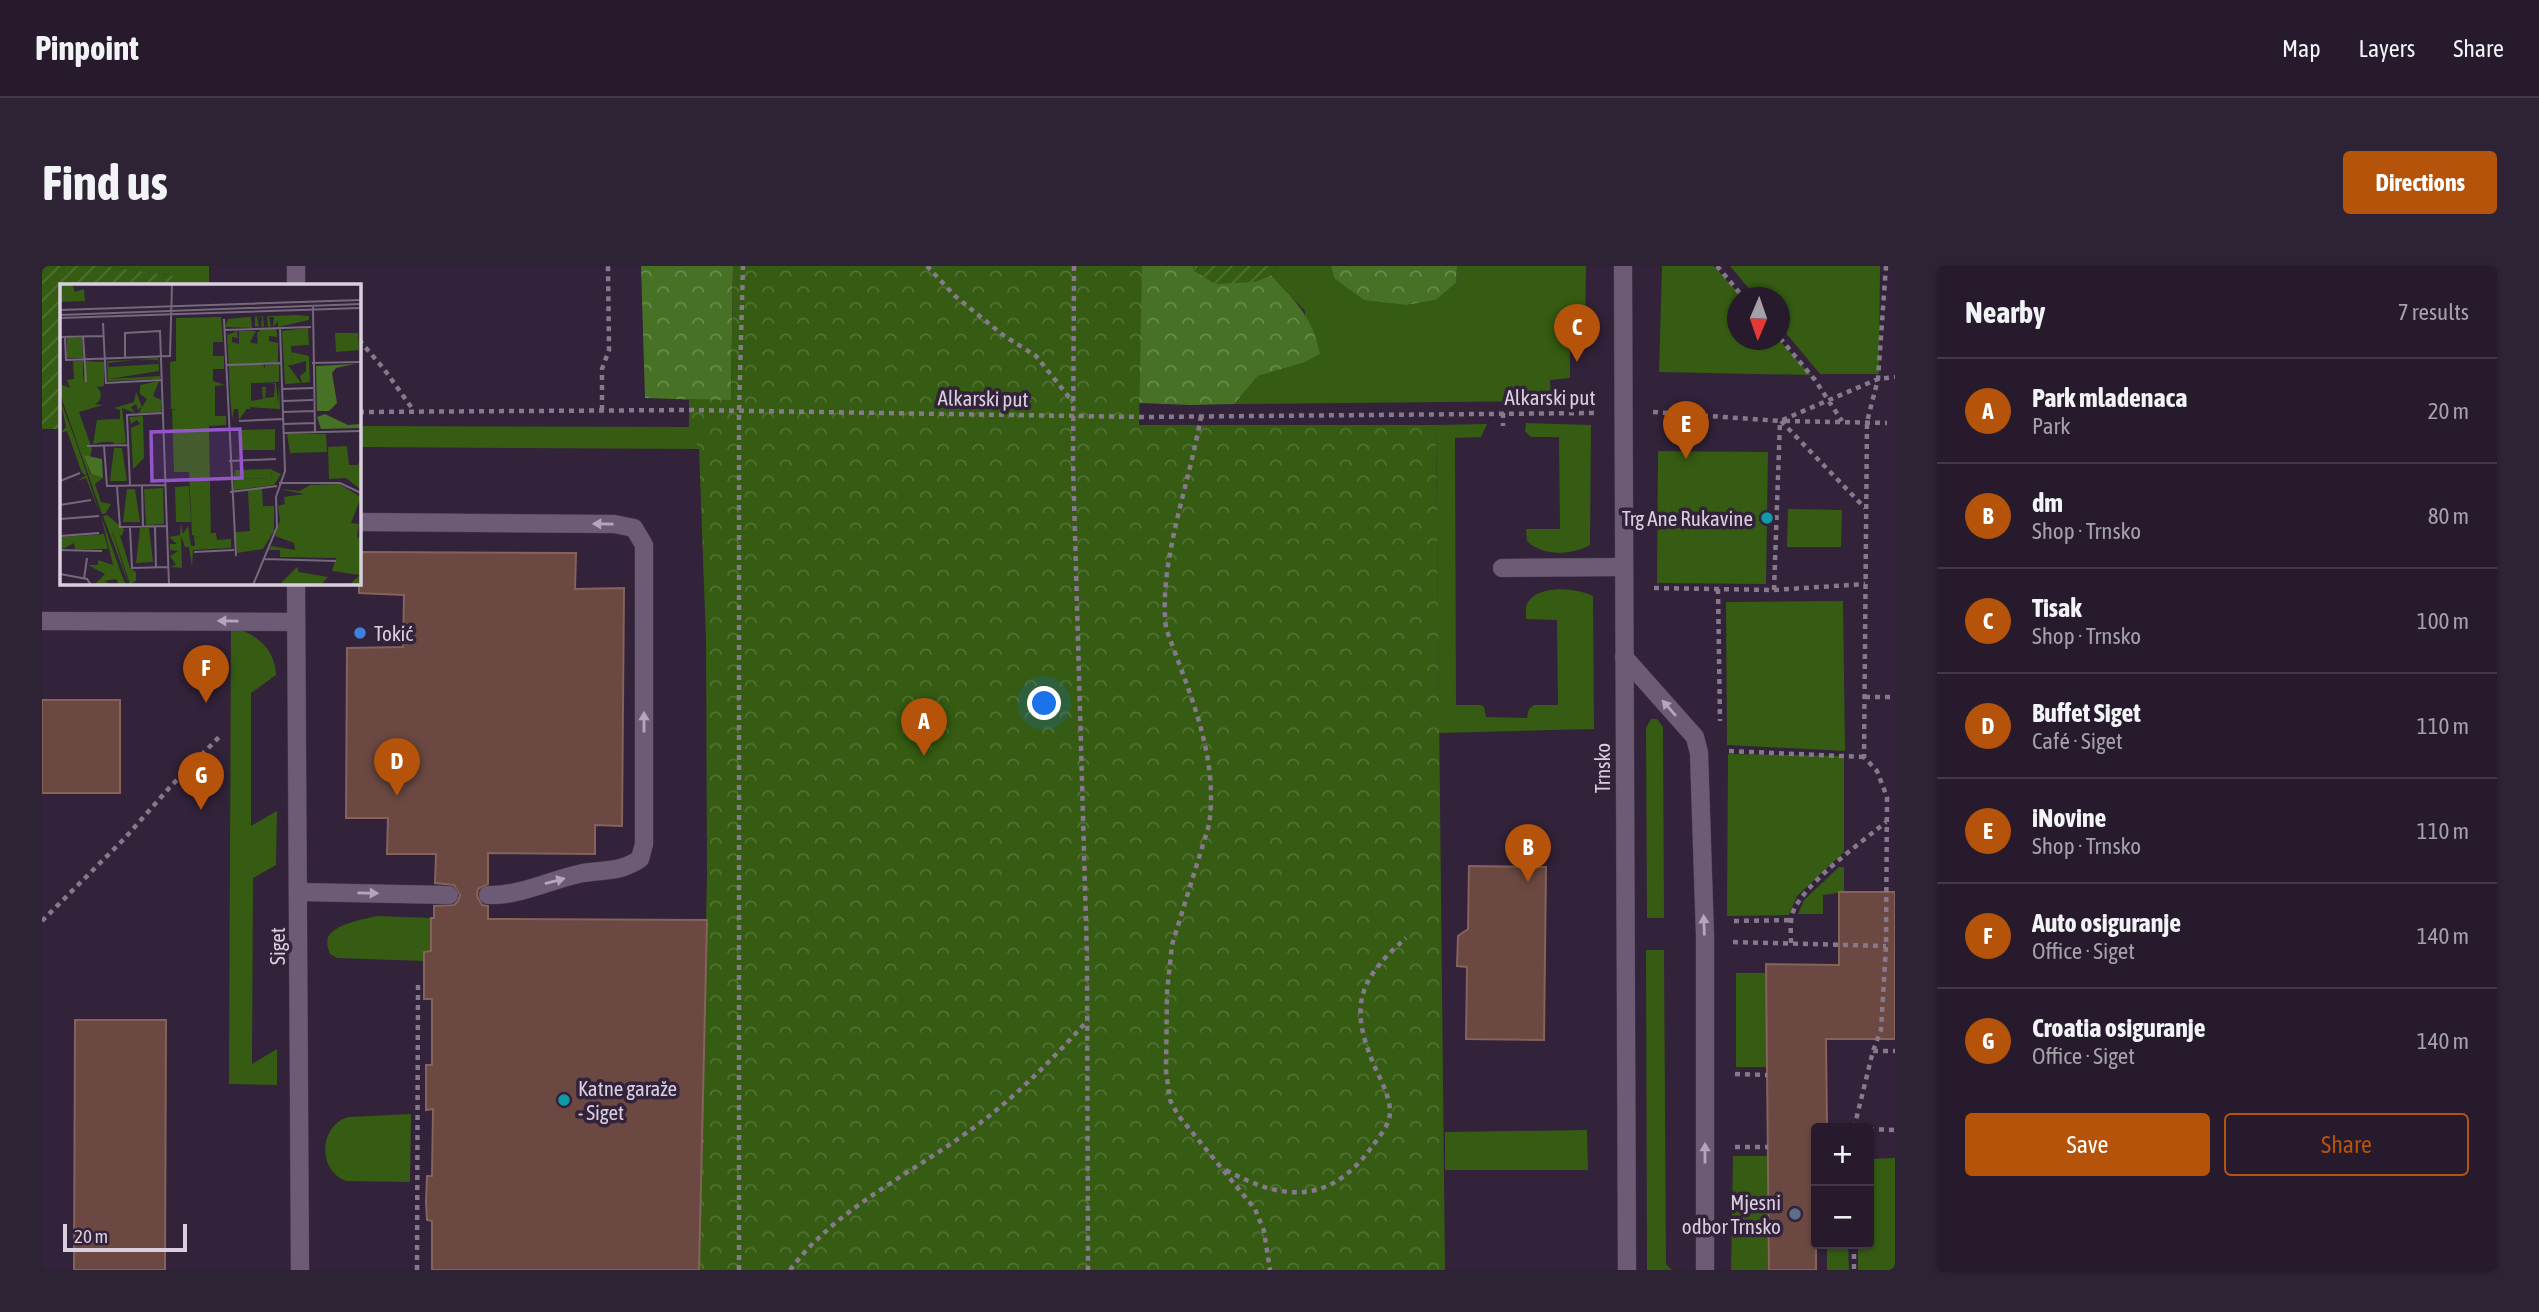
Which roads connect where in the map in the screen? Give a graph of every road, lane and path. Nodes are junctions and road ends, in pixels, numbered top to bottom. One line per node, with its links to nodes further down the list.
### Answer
1 (296, 266): 9 (street)
2 (608, 266): 17 (path)
3 (743, 266): 18 (path)
4 (927, 266): 16 (path)
5 (1074, 266): 16 (path)
6 (1623, 266): 33 (street, Trnsko)
7 (1717, 266): 10 (path)
8 (1886, 266): 14 (path)
9 (296, 284)
10 (1735, 287)
11 (360, 341): 20 (path)
12 (1790, 350): 15 (path)
13 (1895, 377): 14 (path)
14 (1878, 379): 15 (path); 28 (path)
15 (1828, 400): 26 (path); 27 (path)
16 (1074, 402): 24 (path)
17 (602, 410): 18 (path, Alkarski put); 20 (path, Alkarski put)
18 (739, 411): 24 (path, Alkarski put); 75 (path)
19 (360, 412): 20 (path, Alkarski put)
20 (414, 412)
21 (1503, 412): 23 (path, Alkarski put); 25 (path, Alkarski put); 30 (path)
22 (1646, 412): 26 (path)
23 (1600, 413)
24 (1074, 415): 25 (path, Alkarski put); 61 (path)
25 (1201, 416): 71 (path)
26 (1780, 421): 27 (path); 31 (path); 39 (path)
27 (1843, 422): 28 (path)
28 (1867, 422): 29 (path); 31 (path)
29 (1887, 423)
30 (1503, 426)
31 (1866, 509): 36 (path)
32 (360, 522): 52 (street, one-way to 32)
33 (1623, 567): 34 (street); 42 (street, Trnsko)
34 (1502, 568)
35 (296, 584): 41 (street, Siget)
36 (1865, 584): 39 (path); 43 (path)
37 (1653, 588): 38 (path)
38 (1718, 589): 39 (path); 45 (path)
39 (1774, 590)
40 (42, 621): 41 (street, one-way to 40)
41 (296, 622): 50 (street, Siget)
42 (1624, 657): 79 (street, Trnsko); 80 (street, one-way to 42)
43 (1865, 697): 44 (path); 48 (path)
44 (1895, 697)
45 (1720, 723)
46 (222, 734): 54 (path)
47 (1721, 750): 48 (path)
48 (1864, 757): 49 (path)
49 (1887, 821): 53 (path); 59 (path)
50 (299, 892): 51 (street, one-way to 51); 73 (street, Siget)
51 (449, 895)
52 (488, 895)
53 (1792, 920): 55 (path); 58 (path)
54 (42, 921)
55 (1723, 921)
56 (1406, 939): 71 (path)
57 (1723, 942): 58 (path)
58 (1791, 943): 59 (path)
59 (1886, 946): 62 (path)
60 (418, 983): 74 (path)
61 (1088, 1020): 76 (path); 77 (path)
62 (1873, 1051): 63 (path); 66 (path)
63 (1895, 1051)
64 (1727, 1074): 65 (path)
65 (1767, 1075)
66 (1855, 1123)
67 (1874, 1129): 68 (path)
68 (1895, 1130)
69 (1727, 1146): 70 (path)
70 (1768, 1147)
71 (1222, 1168): 78 (path)
72 (1854, 1249): 81 (path)
73 (300, 1270)
74 (416, 1270)
75 (738, 1270)
76 (790, 1270)
77 (1088, 1270)
78 (1270, 1270)
79 (1627, 1270)
80 (1705, 1270)
81 (1854, 1270)

